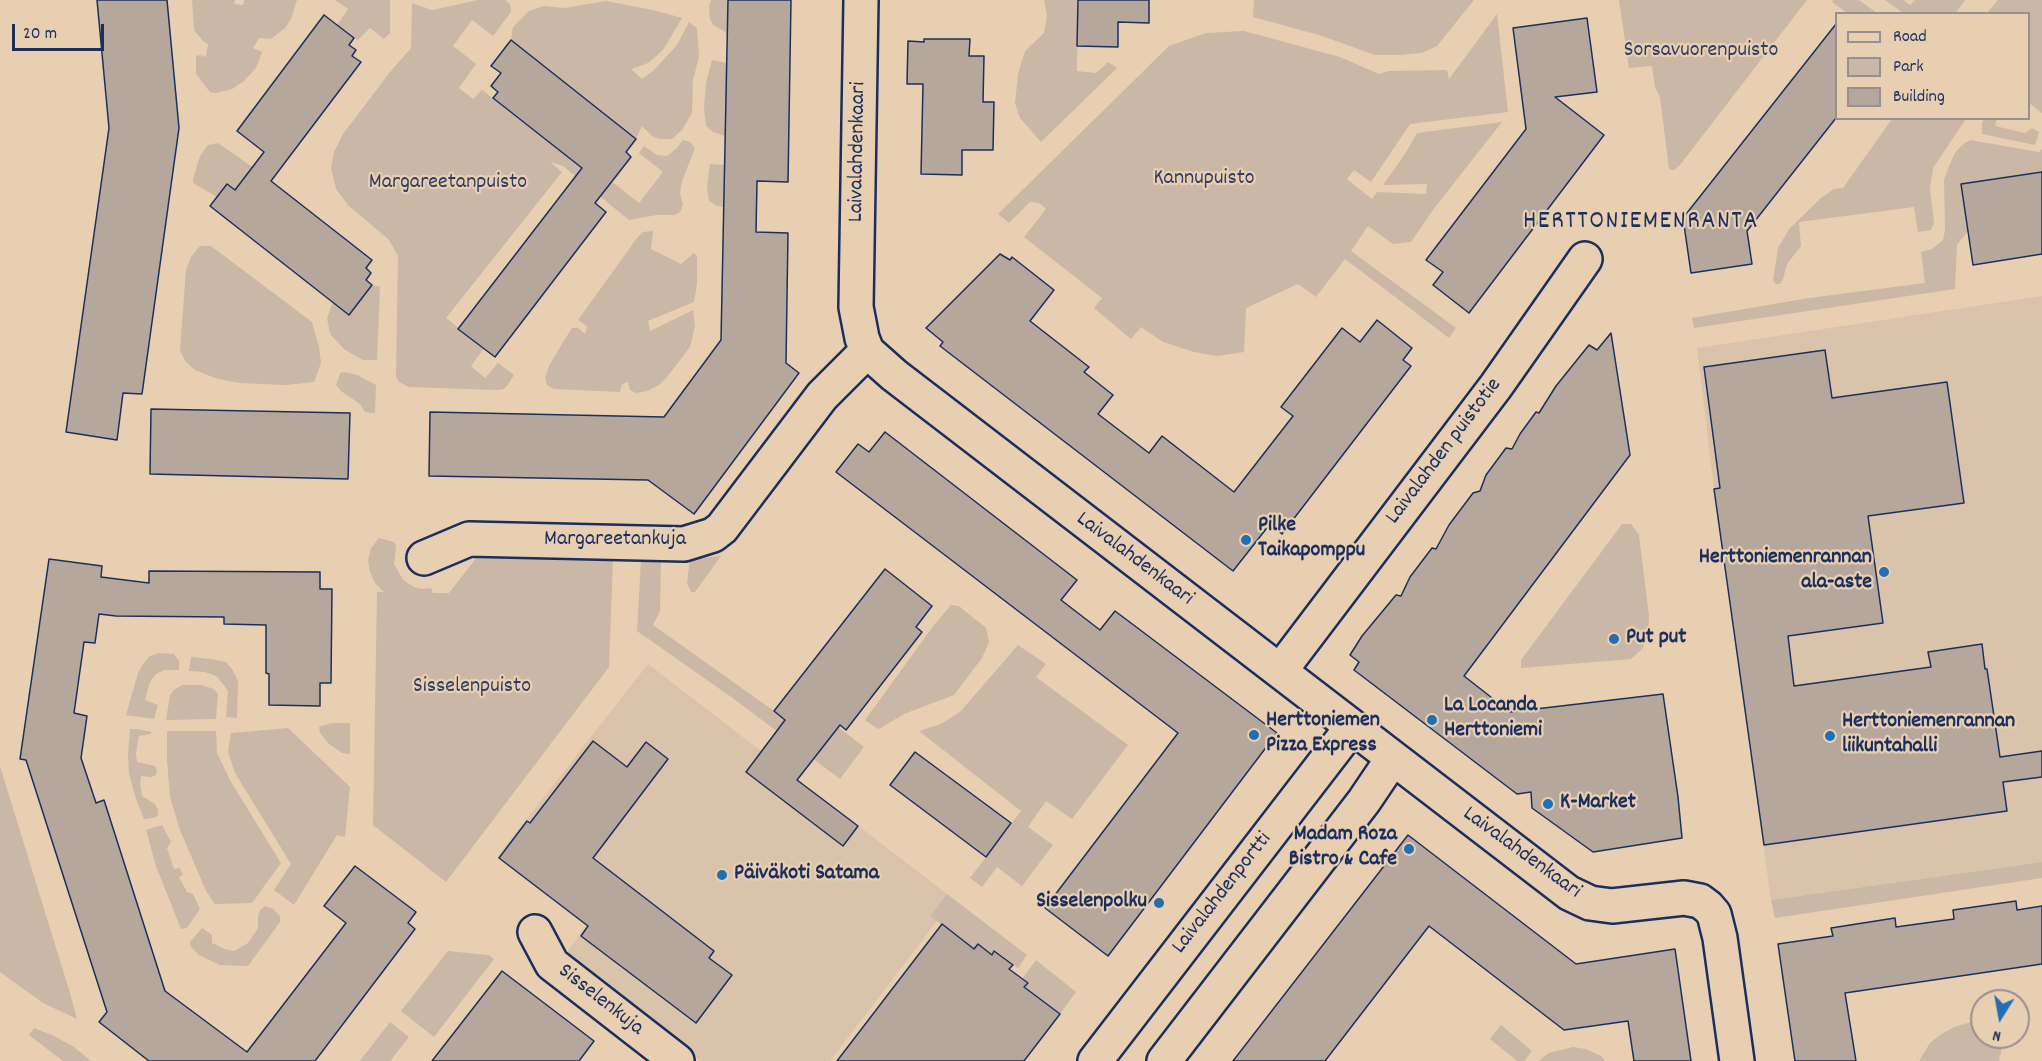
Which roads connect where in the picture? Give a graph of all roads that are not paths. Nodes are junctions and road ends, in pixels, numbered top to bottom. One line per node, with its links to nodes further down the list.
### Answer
1 (861, 0): 3 (street, Laivalahdenkaari)
2 (1585, 259): 5 (street, Laivalahden puistotie)
3 (867, 351): 4 (street, Margareetankuja); 5 (street, Laivalahdenkaari)
4 (424, 558)
5 (1280, 671): 6 (street, Laivalahdenkaari)
6 (1352, 727): 7 (street, Laivalahdenkaari); 10 (street, Laivalahdenportti)
7 (1394, 758): 11 (street); 12 (street, Laivalahdenkaari)
8 (535, 932): 9 (street, Sisselenkuja)
9 (677, 1061)
10 (1095, 1061)
11 (1164, 1061)
12 (1737, 1061)

